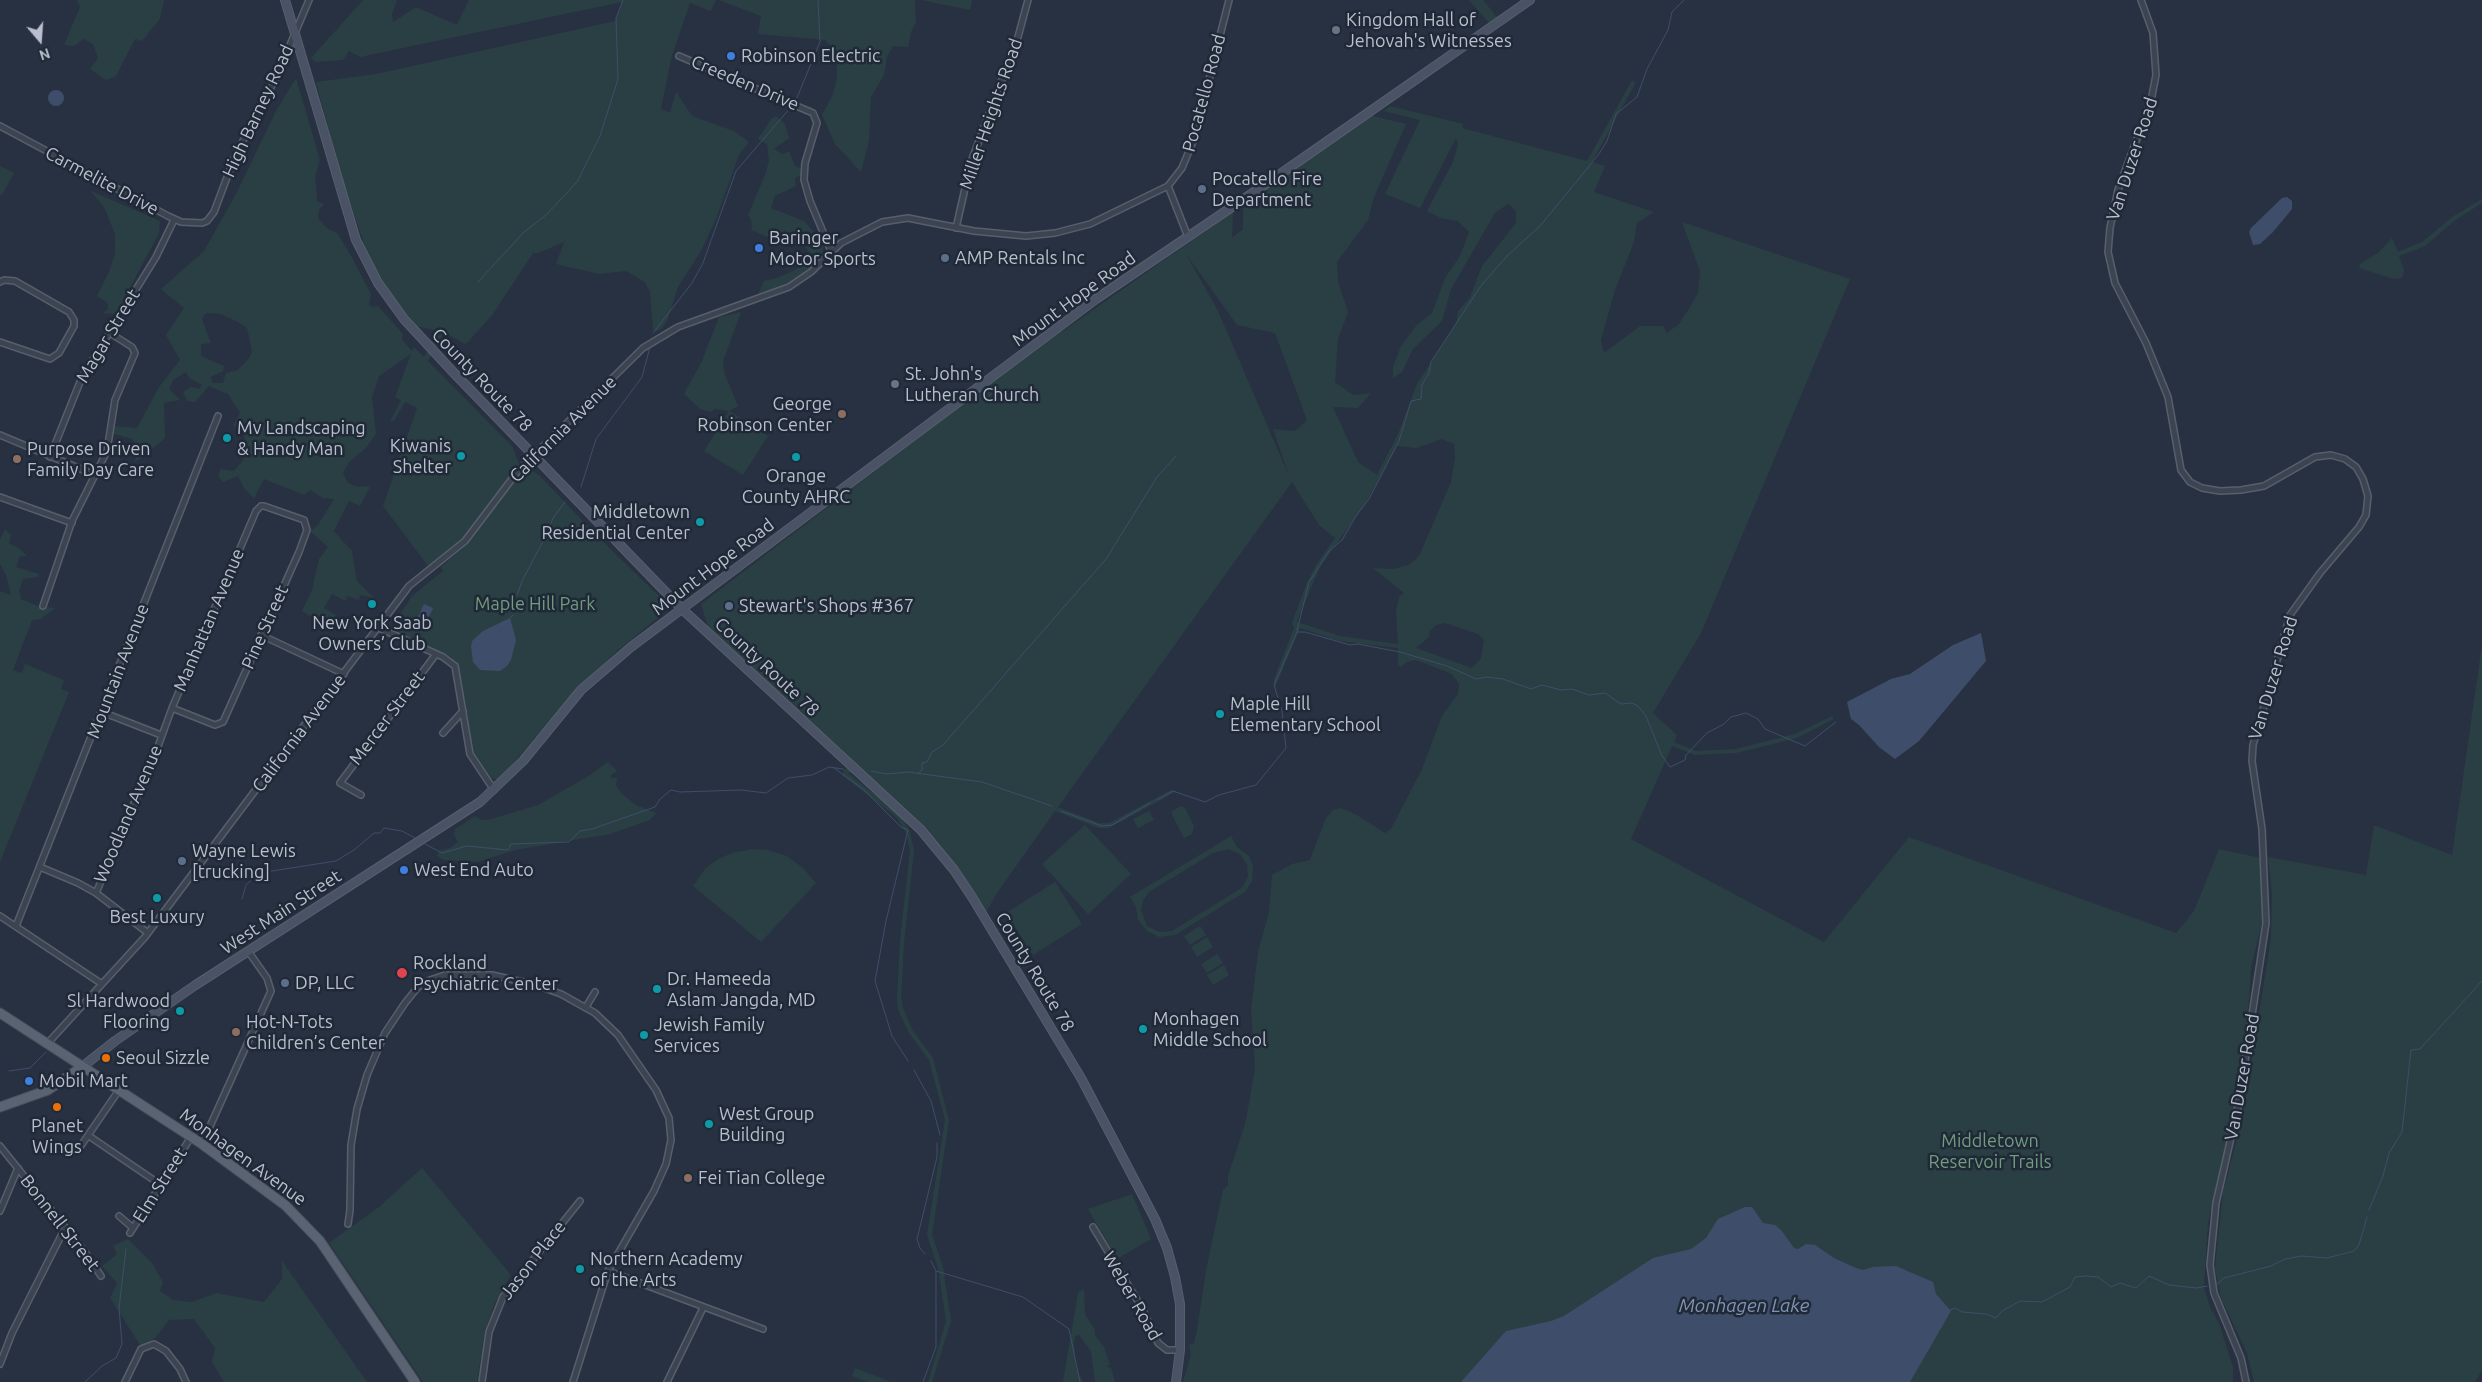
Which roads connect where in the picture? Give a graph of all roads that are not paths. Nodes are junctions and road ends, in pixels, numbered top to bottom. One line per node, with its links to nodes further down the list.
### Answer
1 (285, 0): 7 (street, County Route 78)
2 (309, 0): 7 (street, High Barney Road)
3 (1028, 0): 13 (street, Miller Heights Road)
4 (1229, 0): 10 (street, Pocatello Road)
5 (1530, 0): 14 (street, Mount Hope Road)
6 (2141, 0): 82 (street, Van Duzer Road)
7 (294, 33): 12 (street, High Barney Road); 22 (street, County Route 78)
8 (679, 56): 15 (street, Creeden Drive)
9 (0, 126): 11 (street, Carmelite Drive)
10 (1168, 186): 13 (street, California Avenue); 14 (street)
11 (174, 220): 12 (street, Carmelite Drive); 17 (street, Magar Street)
12 (206, 221)
13 (956, 228): 15 (street, California Avenue)
14 (1188, 237): 29 (street, Mount Hope Road)
15 (831, 251): 22 (street, California Avenue)
16 (0, 282): 18 (street)
17 (110, 333): 23 (street, Magar Street); 24 (street)
18 (2, 342): 19 (street)
19 (0, 351)
20 (218, 416): 36 (street, Mountain Avenue)
21 (0, 435): 23 (street)
22 (533, 456): 29 (street, County Route 78); 30 (street, California Avenue)
23 (50, 457): 24 (street)
24 (95, 475): 26 (street)
25 (0, 497): 26 (street)
26 (72, 523): 28 (street)
27 (307, 526): 31 (street, Pine Street); 34 (street, Manhattan Avenue)
28 (43, 606)
29 (682, 609): 37 (street, Mount Hope Road); 73 (street, County Route 78)
30 (379, 628): 32 (street); 33 (street, California Avenue)
31 (261, 635): 33 (street); 34 (street, Pine Street)
32 (436, 654): 35 (street); 41 (street, Mercer Street)
33 (344, 674): 46 (street, California Avenue)
34 (172, 708): 39 (street, Manhattan Avenue)
35 (463, 711): 38 (street); 40 (street)
36 (102, 712): 39 (street); 42 (street, Mountain Avenue)
37 (559, 717): 40 (street, West Main Street)
38 (443, 733)
39 (161, 735): 43 (street, Woodland Avenue)
40 (495, 790): 47 (street, West Main Street)
41 (361, 795)
42 (40, 867): 43 (street); 45 (street, Mountain Avenue)
43 (96, 893): 46 (street)
44 (0, 916): 45 (street)
45 (16, 926): 48 (street)
46 (148, 933): 48 (street, California Avenue)
47 (248, 951): 53 (street, West Main Street); 58 (street)
48 (102, 984): 52 (street, California Avenue)
49 (595, 992): 50 (street)
50 (586, 1007): 66 (street); 69 (street)
51 (0, 1013): 52 (main road, Monhagen Avenue)
52 (47, 1044): 53 (main road, Monhagen Avenue)
53 (82, 1067): 54 (main road, Monhagen Avenue); 55 (main road, West Main Street)
54 (119, 1090): 56 (street); 57 (main road, Monhagen Avenue)
55 (0, 1107)
56 (89, 1136): 60 (street); 62 (street)
57 (191, 1137): 58 (main road, Monhagen Avenue); 62 (street, Elm Street)
58 (202, 1144): 77 (main road, Monhagen Avenue)
59 (0, 1146): 61 (street, Bonnell Street)
60 (78, 1150)
61 (18, 1168): 64 (street); 68 (street, Bonnell Street)
62 (161, 1185): 65 (street, Elm Street)
63 (580, 1201): 78 (street, Jason Place)
64 (0, 1211)
65 (120, 1216)
66 (348, 1224)
67 (1093, 1227): 73 (street, Weber Road)
68 (65, 1228): 70 (street, Bonnell Street); 74 (street)
69 (608, 1271): 71 (street); 79 (street)
70 (101, 1276)
71 (703, 1308): 72 (street); 80 (street)
72 (763, 1329)
73 (1180, 1350): 81 (street, County Route 78)
74 (0, 1364)
75 (125, 1382): 76 (street)
76 (186, 1382)
77 (415, 1382)
78 (482, 1382)
79 (573, 1382)
80 (667, 1382)
81 (1176, 1382)
82 (2246, 1382)

